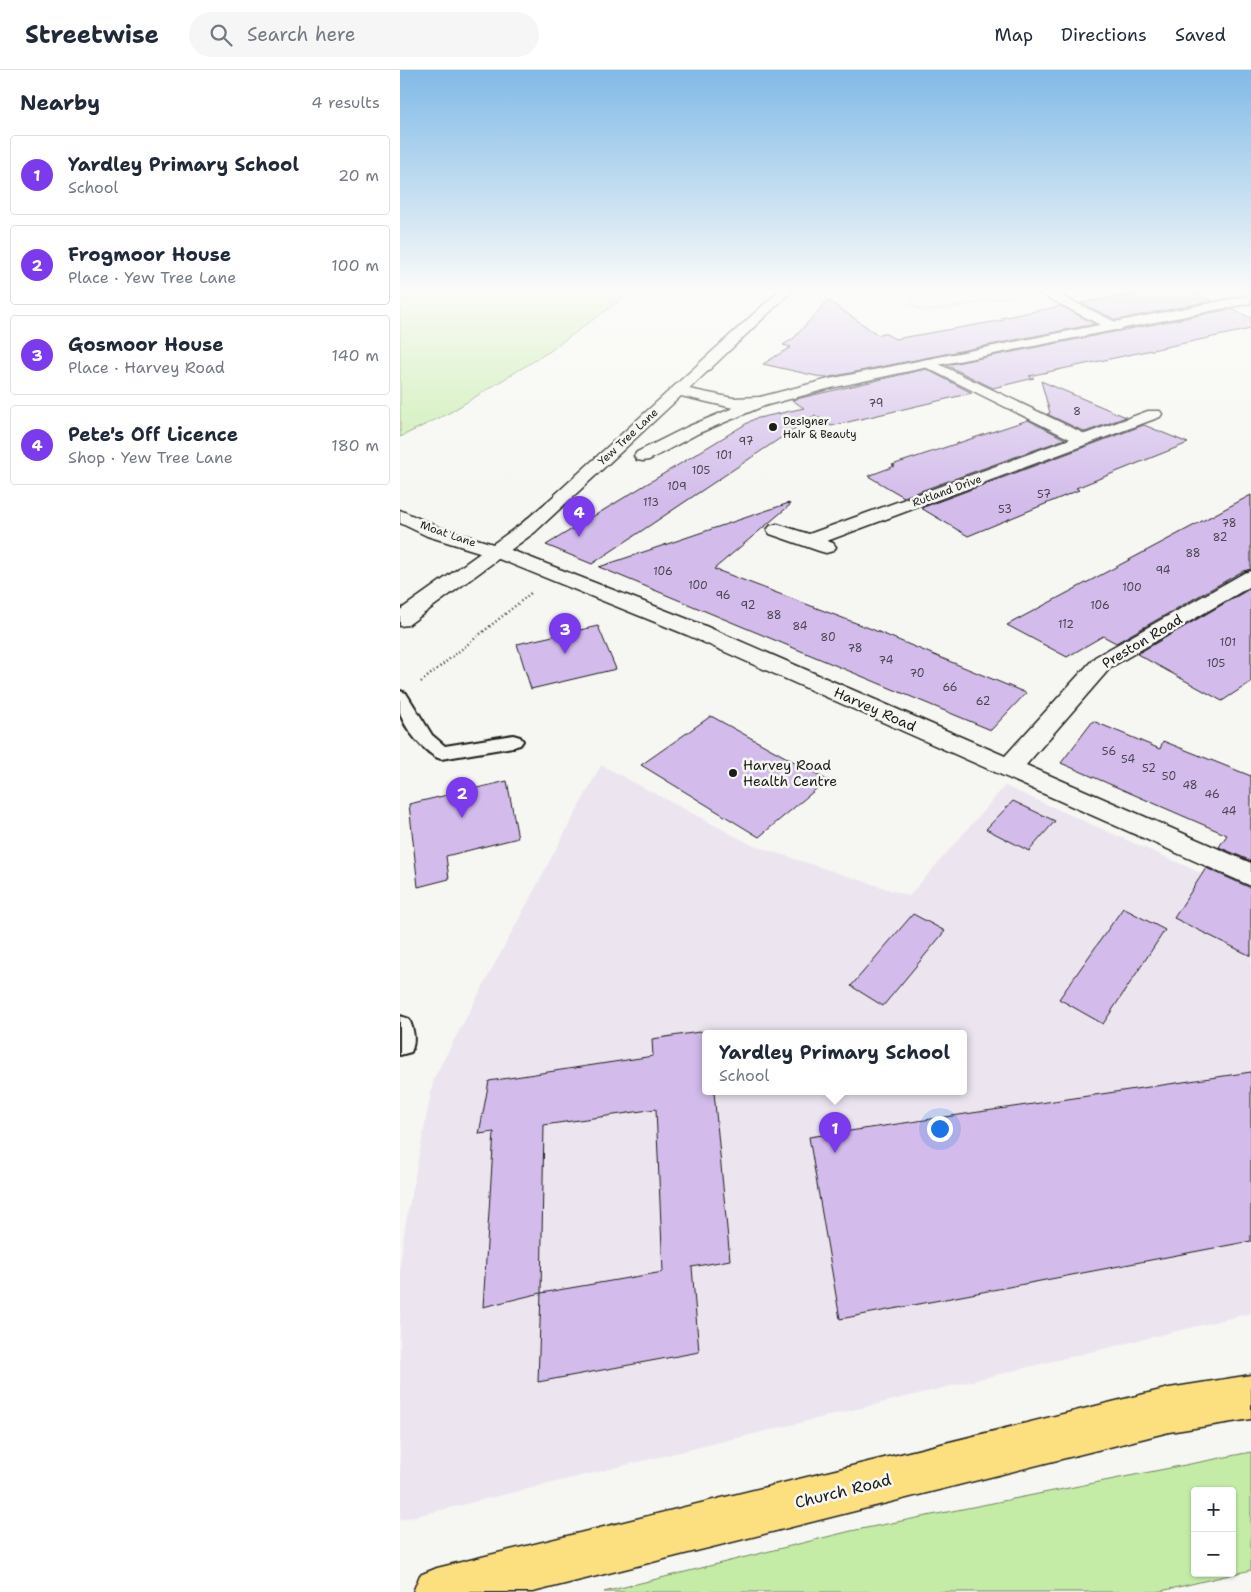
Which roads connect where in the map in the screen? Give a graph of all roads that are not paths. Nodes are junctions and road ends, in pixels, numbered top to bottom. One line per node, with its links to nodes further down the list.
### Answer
1 (711, 360): 4 (street, Yew Tree Lane)
2 (943, 360): 3 (street)
3 (928, 363): 5 (street); 7 (street)
4 (677, 392): 5 (street); 12 (street, Yew Tree Lane)
5 (760, 402): 8 (street)
6 (1154, 414): 7 (street, Rutland Drive)
7 (1084, 440): 11 (street, Rutland Drive)
8 (643, 456)
9 (400, 516): 12 (street, Moat Lane)
10 (777, 530): 11 (street)
11 (809, 541): 13 (street)
12 (496, 551): 15 (street, Yew Tree Lane); 18 (street, Harvey Road)
13 (836, 551)
14 (1251, 577): 18 (street, Preston Road)
15 (400, 620)
16 (401, 697): 17 (lane)
17 (513, 741)
18 (1009, 768): 19 (street, Harvey Road)
19 (1251, 875)
20 (1251, 1397): 21 (main road, Church Road)
21 (437, 1592)

